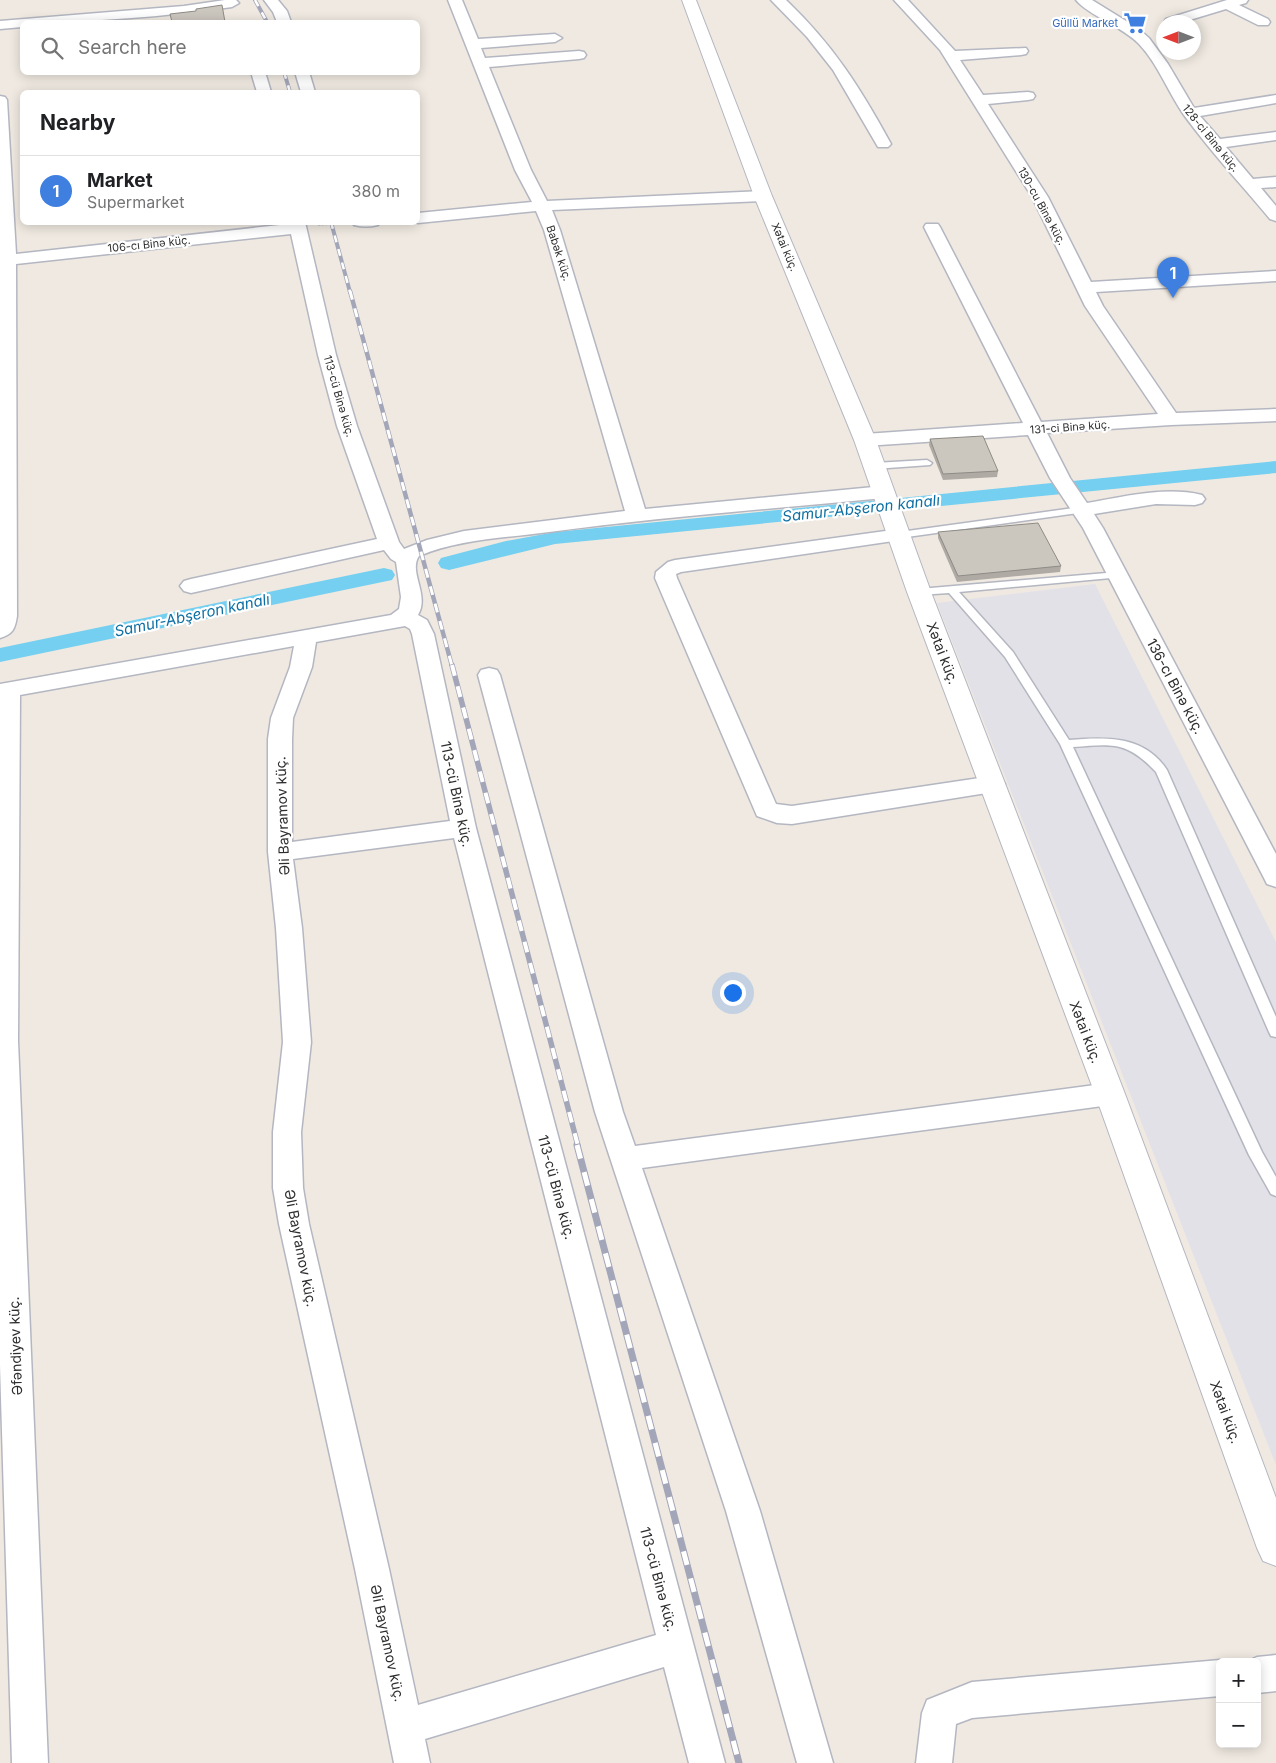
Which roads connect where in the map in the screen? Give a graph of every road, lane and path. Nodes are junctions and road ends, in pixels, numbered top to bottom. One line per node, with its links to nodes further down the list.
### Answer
1 (272, 0): 13 (street)
2 (455, 0): 20 (street, Babək küç.)
3 (689, 0): 39 (street, Xətai küç.)
4 (778, 0): 35 (street)
5 (901, 0): 23 (street, 130-cu Binə küç.)
6 (1083, 0): 18 (street, 128-ci Binə küç.)
7 (1234, 2): 10 (street); 14 (street)
8 (233, 5): 12 (street)
9 (31, 7): 11 (street)
10 (1193, 15)
11 (30, 20)
12 (56, 20)
13 (283, 20)
14 (1263, 22)
15 (20, 23): 16 (street)
16 (0, 25)
17 (1156, 26): 18 (street)
18 (1134, 32): 33 (street, 128-ci Binə küç.)
19 (555, 38): 20 (street)
20 (472, 44): 24 (street, Babək küç.)
21 (1020, 51): 23 (street)
22 (579, 54): 24 (street)
23 (951, 56): 32 (street, 130-cu Binə küç.)
24 (480, 63): 40 (street, Babək küç.)
25 (259, 75): 27 (street)
26 (303, 75): 28 (street)
27 (263, 90)
28 (307, 90)
29 (1028, 96): 32 (street)
30 (1276, 99): 33 (street)
31 (0, 100): 45 (street)
32 (978, 100): 47 (street, 130-cu Binə küç.)
33 (1190, 113): 36 (street, 128-ci Binə küç.)
34 (1273, 136): 36 (street)
35 (883, 144)
36 (1214, 144): 38 (street, 128-ci Binə küç.)
37 (1276, 182): 38 (street)
38 (1248, 184): 41 (street, 128-ci Binə küç.)
39 (763, 196): 40 (street); 51 (street, Xətai küç.)
40 (542, 206): 42 (street); 57 (street, Babək küç.)
41 (1276, 216)
42 (420, 218)
43 (298, 225): 45 (street, 106-cı Binə küç.); 58 (street, 113-cü Binə küç.)
44 (932, 227): 50 (street, 136-cı Binə küç.)
45 (4, 260): 65 (street)
46 (1276, 276): 47 (street)
47 (1084, 288): 49 (street, 130-cu Binə küç.)
48 (1276, 414): 49 (street, 131-ci Binə küç.)
49 (1172, 419): 50 (street, 131-ci Binə küç.)
50 (1035, 430): 51 (street, 131-ci Binə küç.); 55 (street, 136-cı Binə küç.)
51 (865, 440): 53 (street, Xətai küç.)
52 (927, 462): 53 (lane)
53 (874, 466): 56 (street, Xətai küç.)
54 (1195, 500): 55 (street)
55 (1077, 504): 56 (lane); 60 (street, 136-cı Binə küç.)
56 (892, 515): 57 (street); 63 (street, Xətai küç.); 70 (street)
57 (637, 516): 59 (street)
58 (389, 543): 59 (street, 113-cü Binə küç.); 61 (street)
59 (406, 559): 64 (street)
60 (1118, 575): 62 (lane); 73 (street, 136-cı Binə küç.)
61 (191, 586)
62 (951, 589): 63 (lane); 69 (lane)
63 (919, 592): 70 (street, Xətai küç.)
64 (405, 616): 66 (street); 71 (street, 113-cü Binə küç.)
65 (0, 631)
66 (306, 638): 68 (street); 72 (street, Əli Bayramov küç.)
67 (488, 675): 76 (street)
68 (5, 690): 85 (street, Əfəndiyev küç.)
69 (1066, 744): 74 (lane); 77 (lane)
70 (992, 784): 75 (street, Xətai küç.)
71 (464, 828): 72 (street); 79 (street, 113-cü Binə küç.)
72 (280, 852): 83 (street, Əli Bayramov küç.)
73 (1276, 878)
74 (1276, 1032)
75 (1110, 1094): 76 (street); 78 (street, Xətai küç.)
76 (625, 1160): 88 (street)
77 (1276, 1190)
78 (1276, 1548)
79 (676, 1646): 83 (street); 87 (street, 113-cü Binə küç.)
80 (1276, 1673): 81 (street)
81 (1261, 1675)
82 (1216, 1678): 84 (street)
83 (406, 1727): 86 (street, Əli Bayramov küç.)
84 (931, 1762)
85 (30, 1763)
86 (412, 1763)
87 (707, 1763)
88 (815, 1763)

